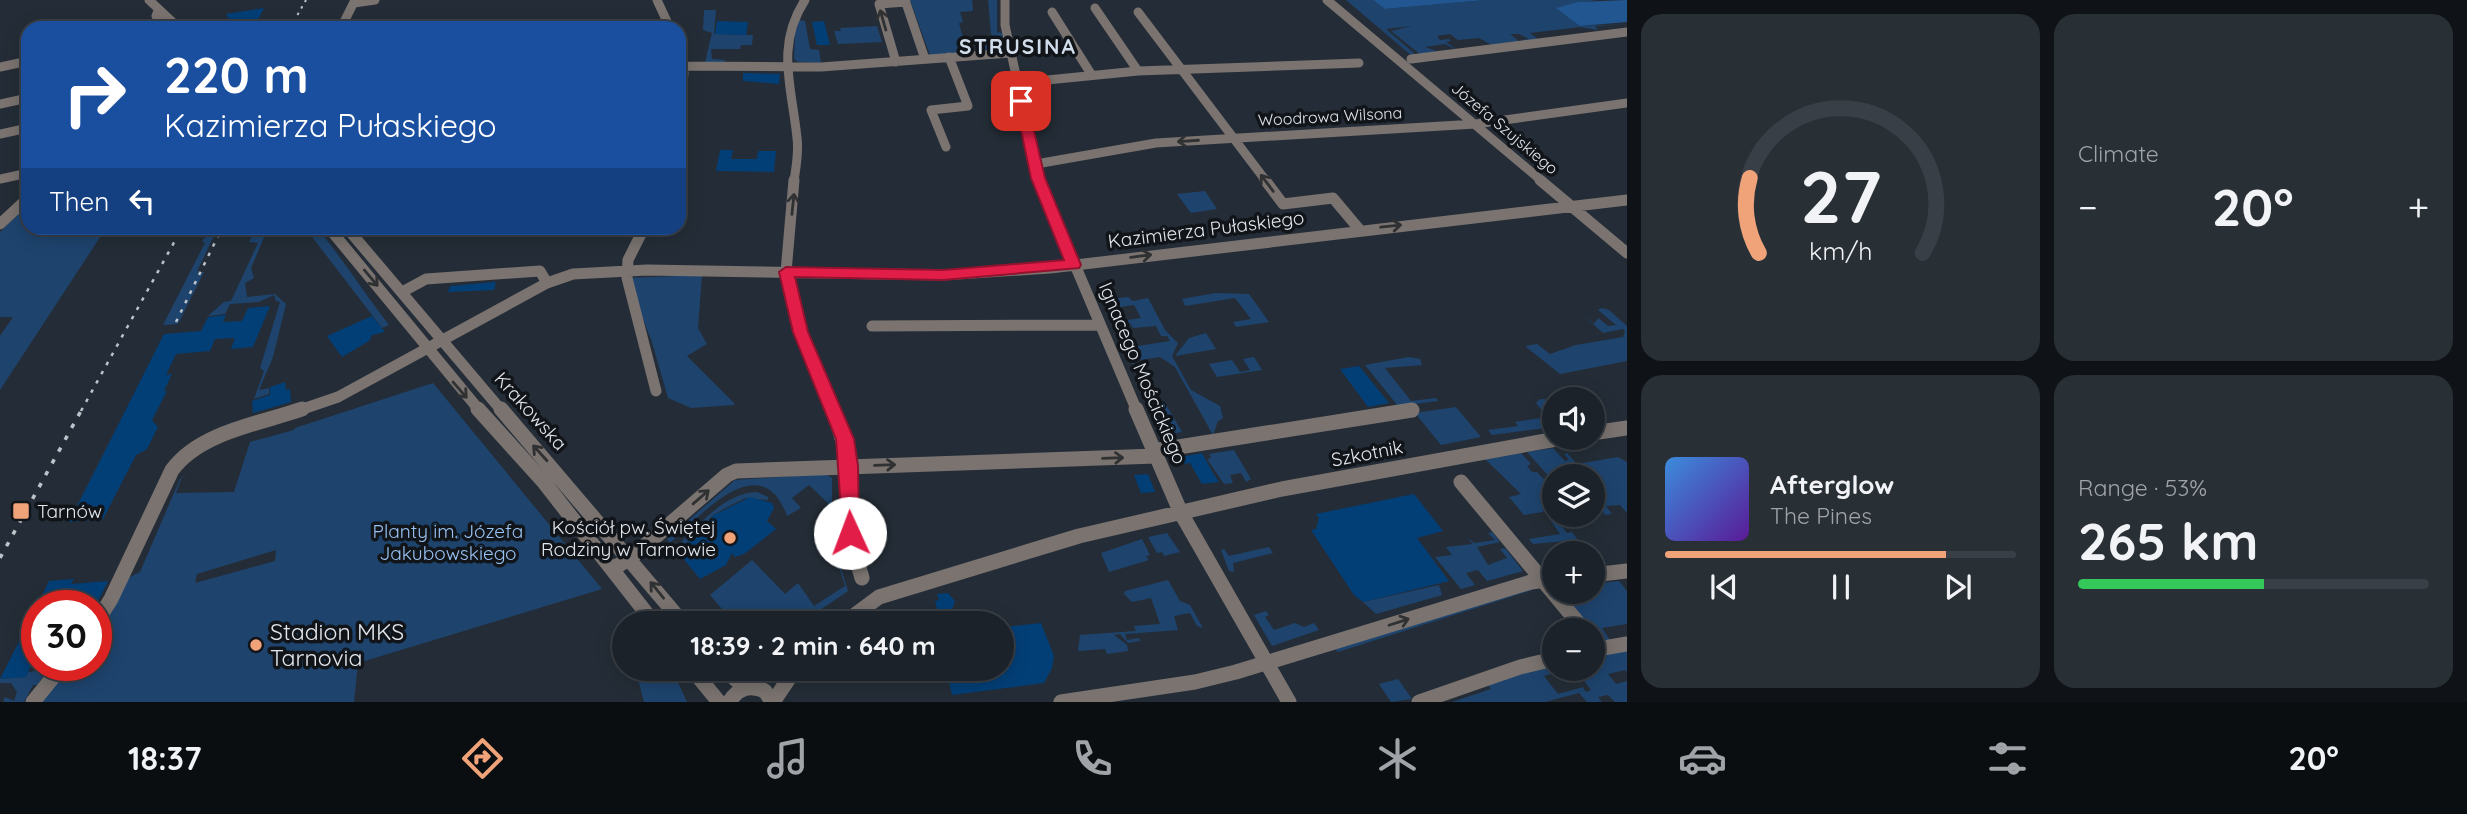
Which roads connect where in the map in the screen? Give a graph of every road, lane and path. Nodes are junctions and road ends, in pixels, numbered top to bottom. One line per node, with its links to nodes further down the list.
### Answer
1 (149, 0): 11 (street)
2 (375, 0): 8 (street)
3 (657, 0): 17 (street)
4 (805, 0): 28 (street)
5 (1005, 0): 20 (street, Ignacego Mościckiego)
6 (1327, 0): 18 (street, Józefa Szujskiego)
7 (1336, 0): 18 (street, Józefa Szujskiego)
8 (354, 1): 16 (street)
9 (905, 1): 22 (street); 25 (street, one-way to 9)
10 (1095, 8): 30 (street)
11 (158, 11): 14 (street); 15 (street)
12 (1052, 12): 32 (street)
13 (1138, 12): 31 (street)
14 (160, 21)
15 (170, 21)
16 (344, 21)
17 (667, 21)
18 (1362, 28): 37 (street, Józefa Szujskiego)
19 (1627, 32): 23 (street)
20 (1010, 53): 21 (street); 33 (street, Ignacego Mościckiego)
21 (949, 57): 22 (street); 41 (street)
22 (925, 59): 25 (street)
23 (1411, 59)
24 (21, 62): 29 (street)
25 (896, 62): 28 (street)
26 (1359, 63): 31 (street)
27 (686, 66): 28 (street)
28 (787, 66): 56 (street, one-way to 28)
29 (0, 67)
30 (1138, 71): 31 (street); 32 (street)
31 (1182, 71): 40 (street)
32 (1091, 74): 33 (street)
33 (1017, 83): 42 (street, Ignacego Mościckiego)
34 (21, 100): 36 (street)
35 (1627, 103): 37 (street, Woodrowa Wilsona)
36 (0, 104)
37 (1476, 124): 40 (street, Woodrowa Wilsona); 47 (street, Józefa Szujskiego)
38 (21, 130): 39 (street)
39 (0, 134)
40 (1233, 138): 42 (street, Woodrowa Wilsona, one-way to 42); 49 (street, one-way to 40)
41 (946, 147)
42 (1036, 164): 54 (street, Ignacego Mościckiego)
43 (21, 174): 44 (street)
44 (0, 179)
45 (1627, 200): 47 (street, Kazimierza Pułaskiego)
46 (21, 205): 48 (street)
47 (1573, 206): 49 (street, Kazimierza Pułaskiego, one-way to 47); 53 (street, Józefa Szujskiego)
48 (0, 225)
49 (1359, 229): 54 (street, Kazimierza Pułaskiego, one-way to 49)
50 (335, 235): 62 (street, Krakowska, one-way to 62)
51 (353, 235): 58 (street, Krakowska)
52 (640, 235): 55 (street)
53 (1627, 253)
54 (1073, 265): 56 (street, Kazimierza Pułaskiego); 59 (street, Ignacego Mościckiego)
55 (627, 270): 56 (street, Kazimierza Pułaskiego); 57 (street, Kazimierza Pułaskiego); 63 (street)
56 (786, 272): 69 (street)
57 (547, 283): 58 (street); 61 (street, Kazimierza Pułaskiego)
58 (402, 292): 61 (street, Krakowska)
59 (1099, 325): 60 (street); 68 (street, Ignacego Mościckiego)
60 (872, 326)
61 (441, 340): 62 (street, Kazimierza Pułaskiego); 72 (street, Krakowska, one-way to 61)
62 (429, 347): 73 (street, Krakowska, one-way to 73); 79 (street, Kazimierza Pułaskiego)
63 (656, 391)
64 (1412, 410): 68 (street)
65 (1627, 428): 66 (street)
66 (1605, 431)
67 (1542, 441): 71 (street, Szkotnik)
68 (1154, 454): 69 (street, one-way to 68); 71 (street, Ignacego Mościckiego)
69 (849, 466): 72 (street, one-way to 69); 77 (street)
70 (1461, 482): 75 (street)
71 (1181, 513): 82 (street, Szkotnik); 87 (street, Ignacego Mościckiego)
72 (631, 558): 73 (street); 81 (street, Krakowska, one-way to 72)
73 (613, 569): 80 (street, Krakowska)
74 (1627, 571): 76 (street)
75 (1542, 573)
76 (1605, 574)
77 (862, 578)
78 (1542, 581): 83 (street, one-way to 78)
79 (112, 595)
80 (644, 611)
81 (673, 611)
82 (860, 611)
83 (1334, 643): 87 (street)
84 (1627, 644): 85 (street)
85 (1605, 645)
86 (1542, 662): 100 (street)
87 (1264, 663): 98 (street); 99 (street, Ignacego Mościckiego)
88 (49, 681): 94 (street)
89 (702, 681): 95 (street)
90 (739, 681): 93 (street)
91 (755, 681): 93 (street)
92 (787, 681): 97 (street)
93 (747, 687): 96 (street); 97 (street)
94 (33, 702)
95 (719, 702)
96 (729, 702)
97 (773, 702)
98 (1061, 702)
99 (1289, 702)
100 (1419, 702)

